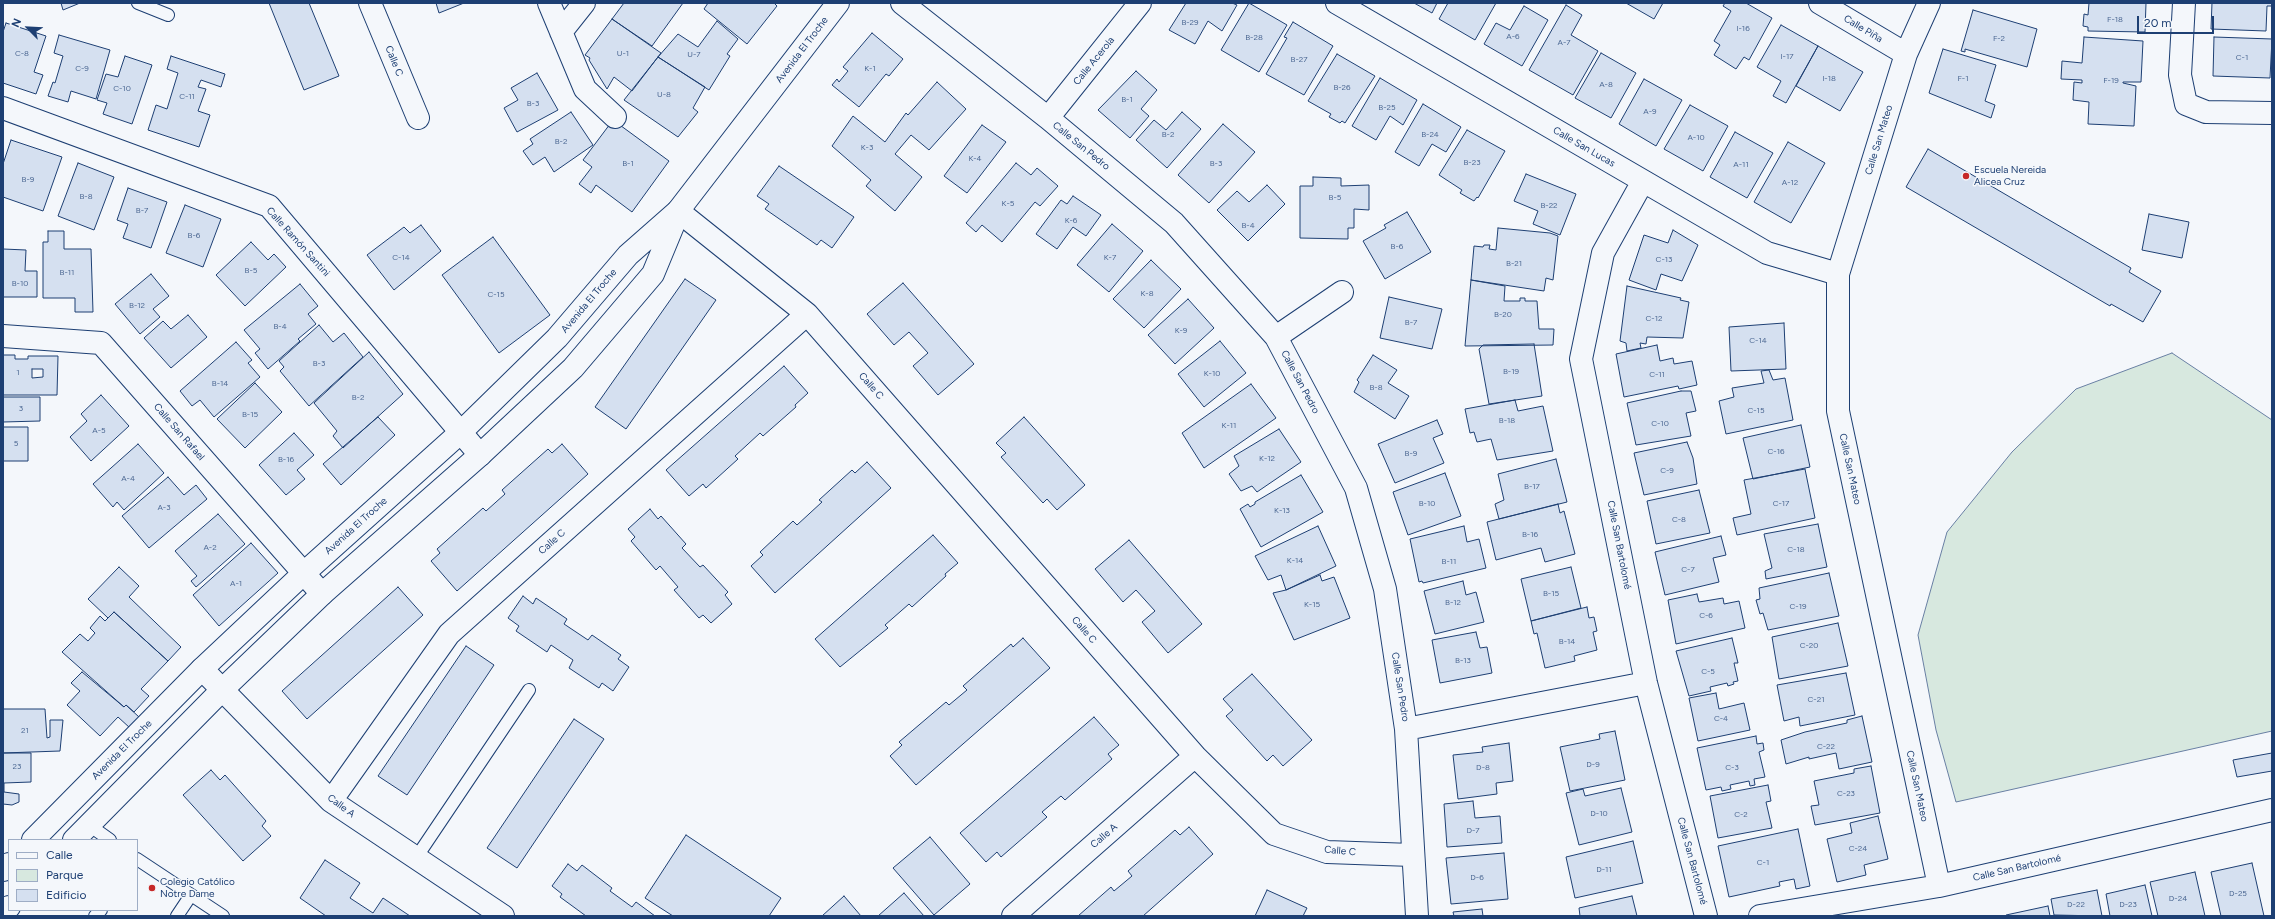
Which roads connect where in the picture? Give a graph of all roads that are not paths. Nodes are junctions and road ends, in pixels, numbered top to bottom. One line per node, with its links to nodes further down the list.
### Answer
1 (138, 3): 12 (lane)
2 (370, 3): 18 (street, Calle C)
3 (549, 3): 13 (street)
4 (584, 3): 13 (street)
5 (838, 3): 21 (street, Avenida El Troche)
6 (902, 3): 19 (street, Calle San Pedro)
7 (1140, 3): 19 (street, Calle Acerola)
8 (1337, 3): 20 (street, Calle San Lucas)
9 (1820, 3): 14 (street, Calle Piña)
10 (1929, 3): 14 (street, Calle San Mateo)
11 (2184, 3): 16 (street)
12 (168, 15)
13 (561, 32): 17 (street)
14 (1906, 54): 22 (street, Calle San Mateo)
15 (3, 108): 27 (street, Calle Ramón Santini)
16 (2272, 113)
17 (615, 117)
18 (418, 118)
19 (1048, 118): 26 (street, Calle San Pedro)
20 (1643, 181): 22 (street, Calle San Lucas); 32 (street, Calle San Bartolomé)
21 (678, 211): 24 (street, Calle C); 27 (street, Avenida El Troche); 28 (street, Avenida El Troche)
22 (1838, 274): 45 (street, Calle San Mateo)
23 (1342, 292): 26 (street)
24 (807, 314): 36 (street, Calle C); 37 (street, Calle C)
25 (3, 336): 29 (street, Calle San Rafael)
26 (1276, 337): 35 (street, Calle San Pedro)
27 (461, 432): 28 (street, Calle Ramón Santini); 29 (street, Avenida El Troche)
28 (480, 455): 30 (street, Avenida El Troche)
29 (304, 573): 30 (street, Calle San Rafael); 31 (street, Avenida El Troche)
30 (322, 594): 33 (street, Avenida El Troche)
31 (202, 669): 33 (street, Calle A); 40 (street, Avenida El Troche)
32 (1646, 683): 35 (street); 52 (street, Calle San Bartolomé)
33 (222, 689): 37 (street, Calle A); 39 (street, Avenida El Troche)
34 (529, 690): 43 (lane)
35 (1406, 729): 42 (street, Calle San Pedro)
36 (1195, 756): 42 (street, Calle C); 50 (street, Calle A)
37 (331, 801): 43 (street, Calle A)
38 (2272, 810): 45 (street, Calle San Bartolomé)
39 (82, 832): 41 (lane)
40 (34, 839)
41 (106, 839)
42 (1412, 855): 51 (street, Calle San Pedro)
43 (416, 858): 49 (street, Calle A)
44 (139, 865): 46 (lane)
45 (1939, 886): 53 (street, Calle San Bartolomé)
46 (191, 895): 47 (lane); 48 (lane)
47 (177, 916)
48 (223, 916)
49 (503, 916)
50 (1013, 916)
51 (1417, 916)
52 (1706, 916)
53 (1760, 916)

